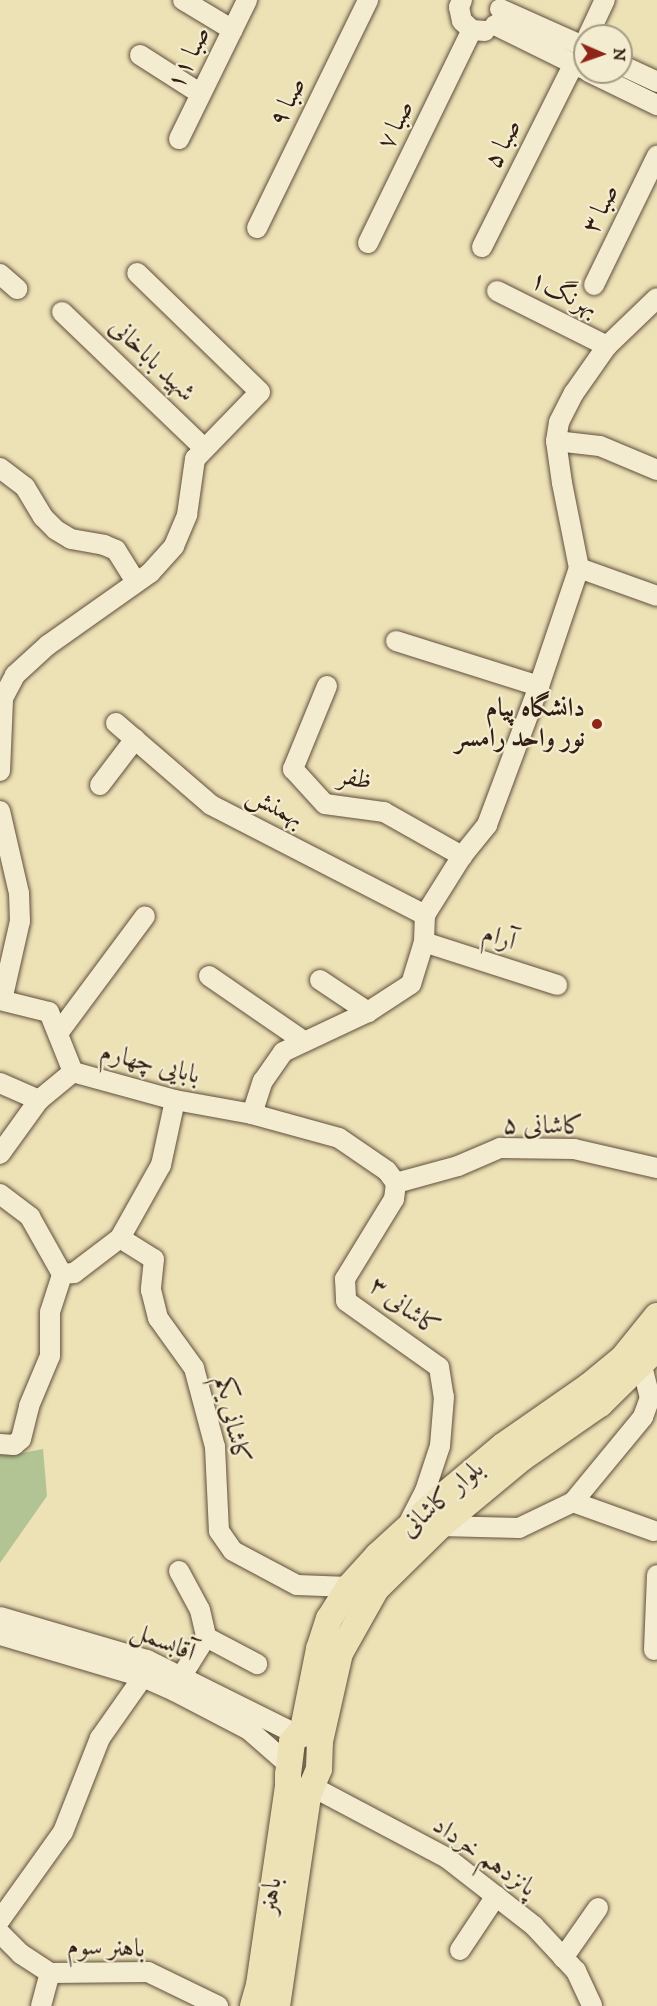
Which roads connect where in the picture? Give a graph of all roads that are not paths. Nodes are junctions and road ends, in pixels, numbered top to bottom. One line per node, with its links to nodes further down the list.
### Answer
1 (183, 0): 8 (street)
2 (247, 0): 8 (street, صبا ۱۱)
3 (368, 0): 21 (street, صبا ۹)
4 (604, 0): 7 (street)
5 (455, 2): 9 (street)
6 (497, 11): 9 (street); 10 (street); 12 (street)
7 (593, 24)
8 (233, 30): 17 (street, صبا ۱۱)
9 (472, 30): 22 (street, صبا ۷)
10 (573, 39)
11 (140, 55): 17 (street)
12 (573, 63)
13 (633, 71): 14 (street)
14 (657, 82)
15 (574, 84): 23 (street, صبا ۵)
16 (613, 84): 18 (street)
17 (201, 94): 19 (street, صبا ۱۱)
18 (657, 105)
19 (179, 139)
20 (657, 156): 26 (street, صبا ۳)
21 (257, 228)
22 (368, 243)
23 (482, 247)
24 (137, 273): 33 (street)
25 (0, 274): 27 (street)
26 (594, 285)
27 (17, 289)
28 (497, 291): 31 (street, ۱بهرنگ)
29 (657, 298): 31 (street)
30 (62, 312): 33 (street, شهید باباخانی)
31 (607, 346): 32 (street)
32 (556, 441): 35 (street); 36 (street)
33 (204, 448): 37 (street)
34 (0, 468): 37 (street)
35 (657, 470)
36 (579, 568): 38 (street); 41 (street)
37 (136, 582): 44 (street)
38 (657, 596)
39 (396, 641): 41 (street)
40 (327, 686): 47 (street, ظفر)
41 (539, 686): 47 (street)
42 (116, 723): 43 (street, بهمنش)
43 (135, 740): 45 (street); 48 (street, بهمنش)
44 (0, 771)
45 (100, 784)
46 (0, 811): 54 (street)
47 (462, 856): 48 (street)
48 (425, 915): 50 (street)
49 (146, 916): 56 (street)
50 (424, 942): 53 (street, آرام); 55 (street)
51 (209, 976): 57 (street)
52 (320, 980): 55 (street)
53 (557, 985)
54 (1, 1000): 56 (street)
55 (368, 1012): 57 (street)
56 (59, 1032): 58 (street)
57 (304, 1042): 62 (street)
58 (73, 1072): 60 (street, بابایی چهارم); 61 (street, بابایی چهارم)
59 (0, 1083): 60 (street)
60 (39, 1100): 63 (street, بابایی چهارم)
61 (175, 1100): 62 (street, بابایی چهارم); 67 (street)
62 (252, 1114): 65 (street)
63 (0, 1154)
64 (657, 1168): 65 (street, کاشانی ۵)
65 (396, 1183): 74 (street, کاشانی ۳)
66 (0, 1194): 68 (street)
67 (120, 1238): 68 (street); 78 (street, کاشانی یکم)
68 (63, 1274): 71 (street)
69 (657, 1316): 74 (main road, بلوار کاشانی)
70 (649, 1357): 72 (street); 73 (main road, بلوار کاشانی)
71 (0, 1444)
72 (573, 1502): 73 (street); 75 (street)
73 (440, 1526): 86 (main road, بلوار کاشانی)
74 (404, 1530): 78 (main road, بلوار کاشانی)
75 (656, 1531)
76 (178, 1571): 81 (street)
77 (657, 1575): 82 (street)
78 (349, 1587): 86 (main road, بلوار کاشانی)
79 (0, 1617): 85 (street, آقابسمل)
80 (0, 1635): 84 (street, آقابسمل)
81 (206, 1637): 83 (street); 85 (street)
82 (654, 1650)
83 (257, 1664)
84 (143, 1677): 89 (street, آقابسمل); 93 (street)
85 (181, 1677): 87 (street, آقابسمل)
86 (317, 1707): 88 (main road, بلوار کاشانی)
87 (274, 1723): 88 (street, آقابسمل); 89 (street)
88 (306, 1736): 90 (main road); 90 (main road)
89 (262, 1741): 90 (street, آقابسمل)
90 (299, 1783): 91 (street, پانزدهم خرداد); 100 (main road, باهنر); 101 (main road, باهنر)
91 (496, 1896): 95 (street); 96 (street, پانزدهم خرداد)
92 (598, 1908): 96 (street)
93 (0, 1920)
94 (0, 1933): 97 (street, باهنر سوم)
95 (460, 1950)
96 (563, 1958): 102 (street, پانزدهم خرداد)
97 (50, 1973): 98 (street); 99 (street, باهنر سوم)
98 (41, 2006)
99 (218, 2006)
100 (253, 2006)
101 (277, 2006)
102 (592, 2006)

